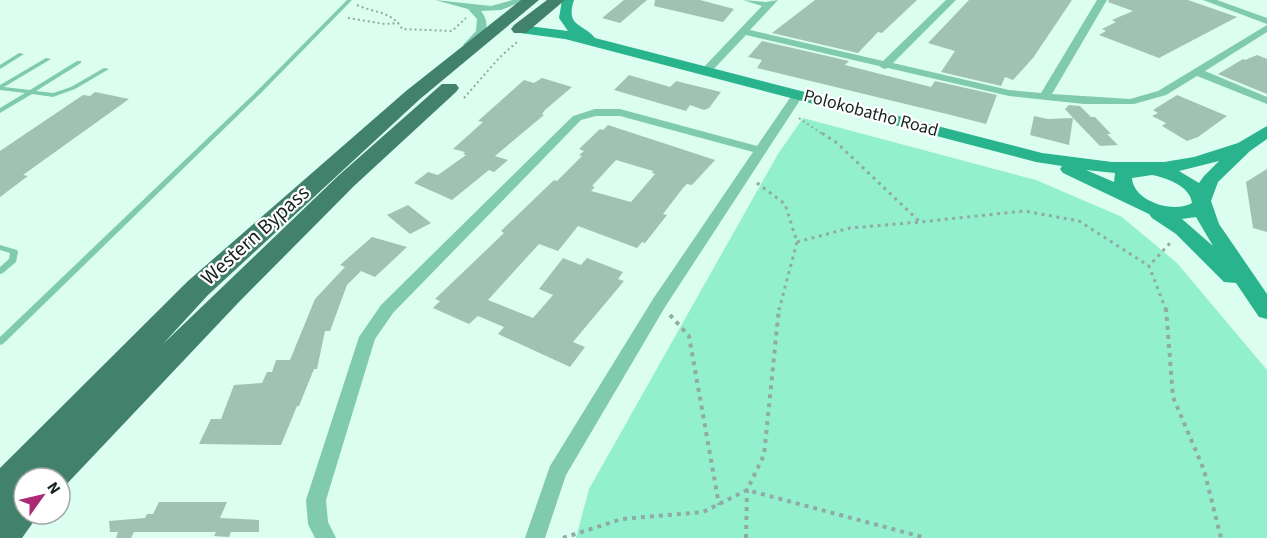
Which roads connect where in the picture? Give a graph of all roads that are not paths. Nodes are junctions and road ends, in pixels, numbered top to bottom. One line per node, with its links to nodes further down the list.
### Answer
1 (351, 0): 43 (lane)
2 (440, 0): 12 (street)
3 (521, 0): 12 (street)
4 (531, 0): 26 (highway, Western Bypass)
5 (557, 0): 15 (highway, Western Bypass)
6 (568, 0): 17 (street)
7 (748, 0): 11 (street)
8 (951, 0): 21 (street)
9 (1102, 0): 30 (street)
10 (1208, 0): 13 (street)
11 (770, 2): 16 (street)
12 (471, 4): 26 (street)
13 (1267, 21)
14 (1267, 28): 25 (street)
15 (520, 29): 17 (street); 44 (highway, Western Bypass)
16 (742, 31): 21 (street); 24 (street)
17 (603, 45): 24 (street, Polokobatho Road)
18 (21, 54): 22 (lane)
19 (48, 59): 27 (lane)
20 (79, 62): 28 (lane)
21 (884, 66): 30 (street)
22 (0, 67)
23 (106, 69): 28 (lane)
24 (706, 71): 29 (street, Polokobatho Road)
25 (1197, 72): 30 (street); 31 (street)
26 (433, 78): 45 (highway, Western Bypass)
27 (0, 87): 28 (lane)
28 (30, 93): 32 (lane)
29 (798, 94): 35 (street); 36 (street, Polokobatho Road)
30 (1044, 98)
31 (1267, 101)
32 (0, 111)
33 (1267, 130): 34 (street)
34 (1244, 147): 37 (street); 39 (street)
35 (759, 150): 48 (street); 49 (street)
36 (1042, 158): 37 (street, Polokobatho Road); 38 (street)
37 (1140, 169): 38 (street); 39 (street)
38 (1140, 202): 39 (street); 42 (street)
39 (1202, 203): 42 (street)
40 (0, 247): 41 (lane)
41 (0, 272)
42 (1267, 311)
43 (0, 342)
44 (63, 466)
45 (0, 492)
46 (12, 522): 47 (highway)
47 (0, 535)
48 (326, 538)
49 (535, 538)

